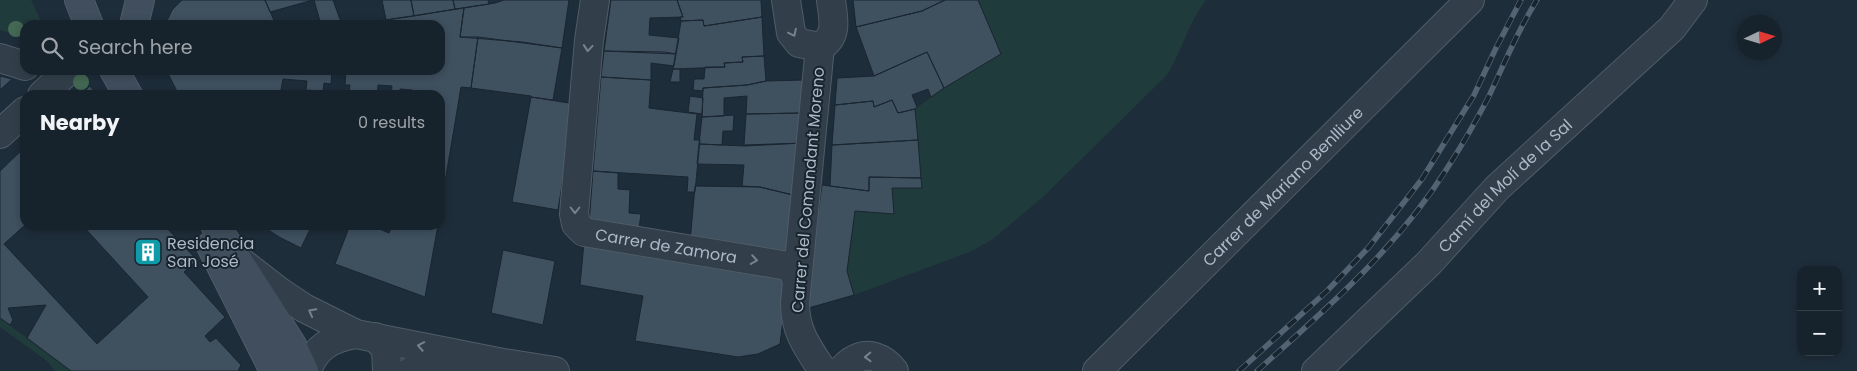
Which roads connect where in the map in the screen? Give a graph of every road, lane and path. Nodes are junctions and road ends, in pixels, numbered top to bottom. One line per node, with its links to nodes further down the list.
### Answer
1 (79, 0): 8 (street)
2 (140, 0): 9 (street)
3 (595, 0): 24 (street, Carrer de Zamora, one-way to 24)
4 (786, 0): 10 (street, one-way to 10)
5 (831, 0): 10 (street)
6 (1470, 0): 36 (street, Carrer de Mariano Benlliure)
7 (1693, 0): 37 (street, Camí del Molí de la Sal)
8 (87, 20)
9 (135, 20)
10 (820, 47): 24 (street, Carrer del Comandant Moreno)
11 (0, 58): 12 (street)
12 (20, 64)
13 (63, 75): 16 (street)
14 (117, 75): 17 (street)
15 (136, 75): 18 (street)
16 (47, 90)
17 (125, 90)
18 (142, 90)
19 (20, 116): 20 (street)
20 (0, 134)
21 (203, 230): 23 (street)
22 (217, 230): 23 (street)
23 (228, 266): 25 (street, one-way to 23); 27 (street); 28 (street); 29 (street)
24 (796, 279): 33 (street, Carrer del Comandant Moreno)
25 (365, 336): 26 (street, one-way to 25); 29 (street); 30 (street)
26 (503, 363): 31 (street); 32 (street)
27 (274, 371)
28 (299, 371)
29 (305, 371)
30 (387, 371)
31 (411, 371)
32 (555, 371)
33 (823, 371)
34 (840, 371): 35 (street, one-way to 34)
35 (894, 371)
36 (1097, 371)
37 (1316, 371)

